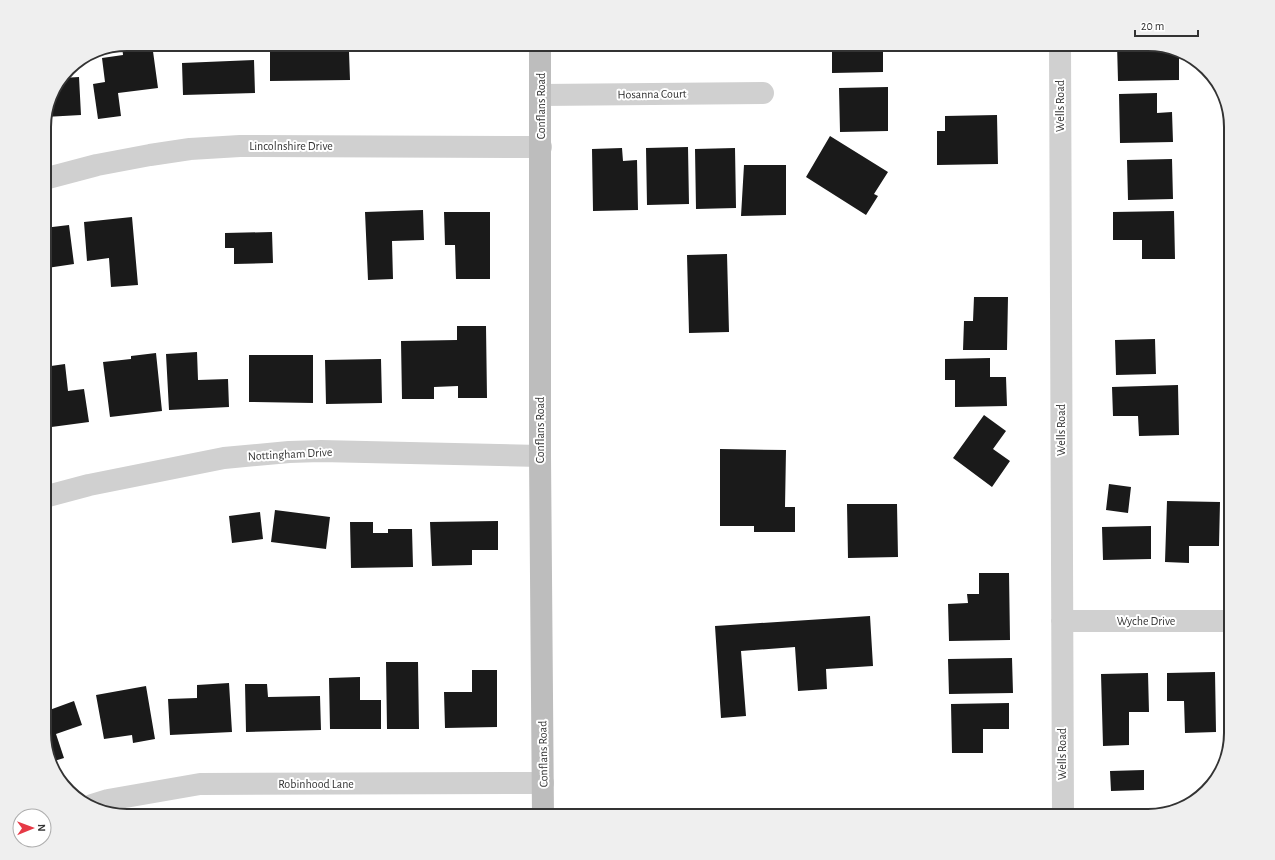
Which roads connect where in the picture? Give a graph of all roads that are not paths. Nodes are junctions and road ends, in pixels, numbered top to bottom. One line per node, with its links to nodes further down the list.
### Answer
1 (540, 51): 4 (main road, Conflans Road)
2 (1060, 51): 9 (street, Wells Road)
3 (763, 93): 4 (street, Hosanna Court)
4 (541, 95): 5 (main road, Conflans Road)
5 (541, 146): 6 (street, Lincolnshire Drive); 7 (main road, Conflans Road)
6 (51, 177)
7 (540, 456): 8 (street, Nottingham Drive); 11 (main road, Conflans Road)
8 (51, 495)
9 (1062, 621): 10 (street, Wyche Drive); 14 (street, Wells Road)
10 (1224, 621)
11 (543, 783): 12 (street, Robinhood Lane); 13 (main road, Conflans Road)
12 (98, 803)
13 (543, 809)
14 (1063, 809)

